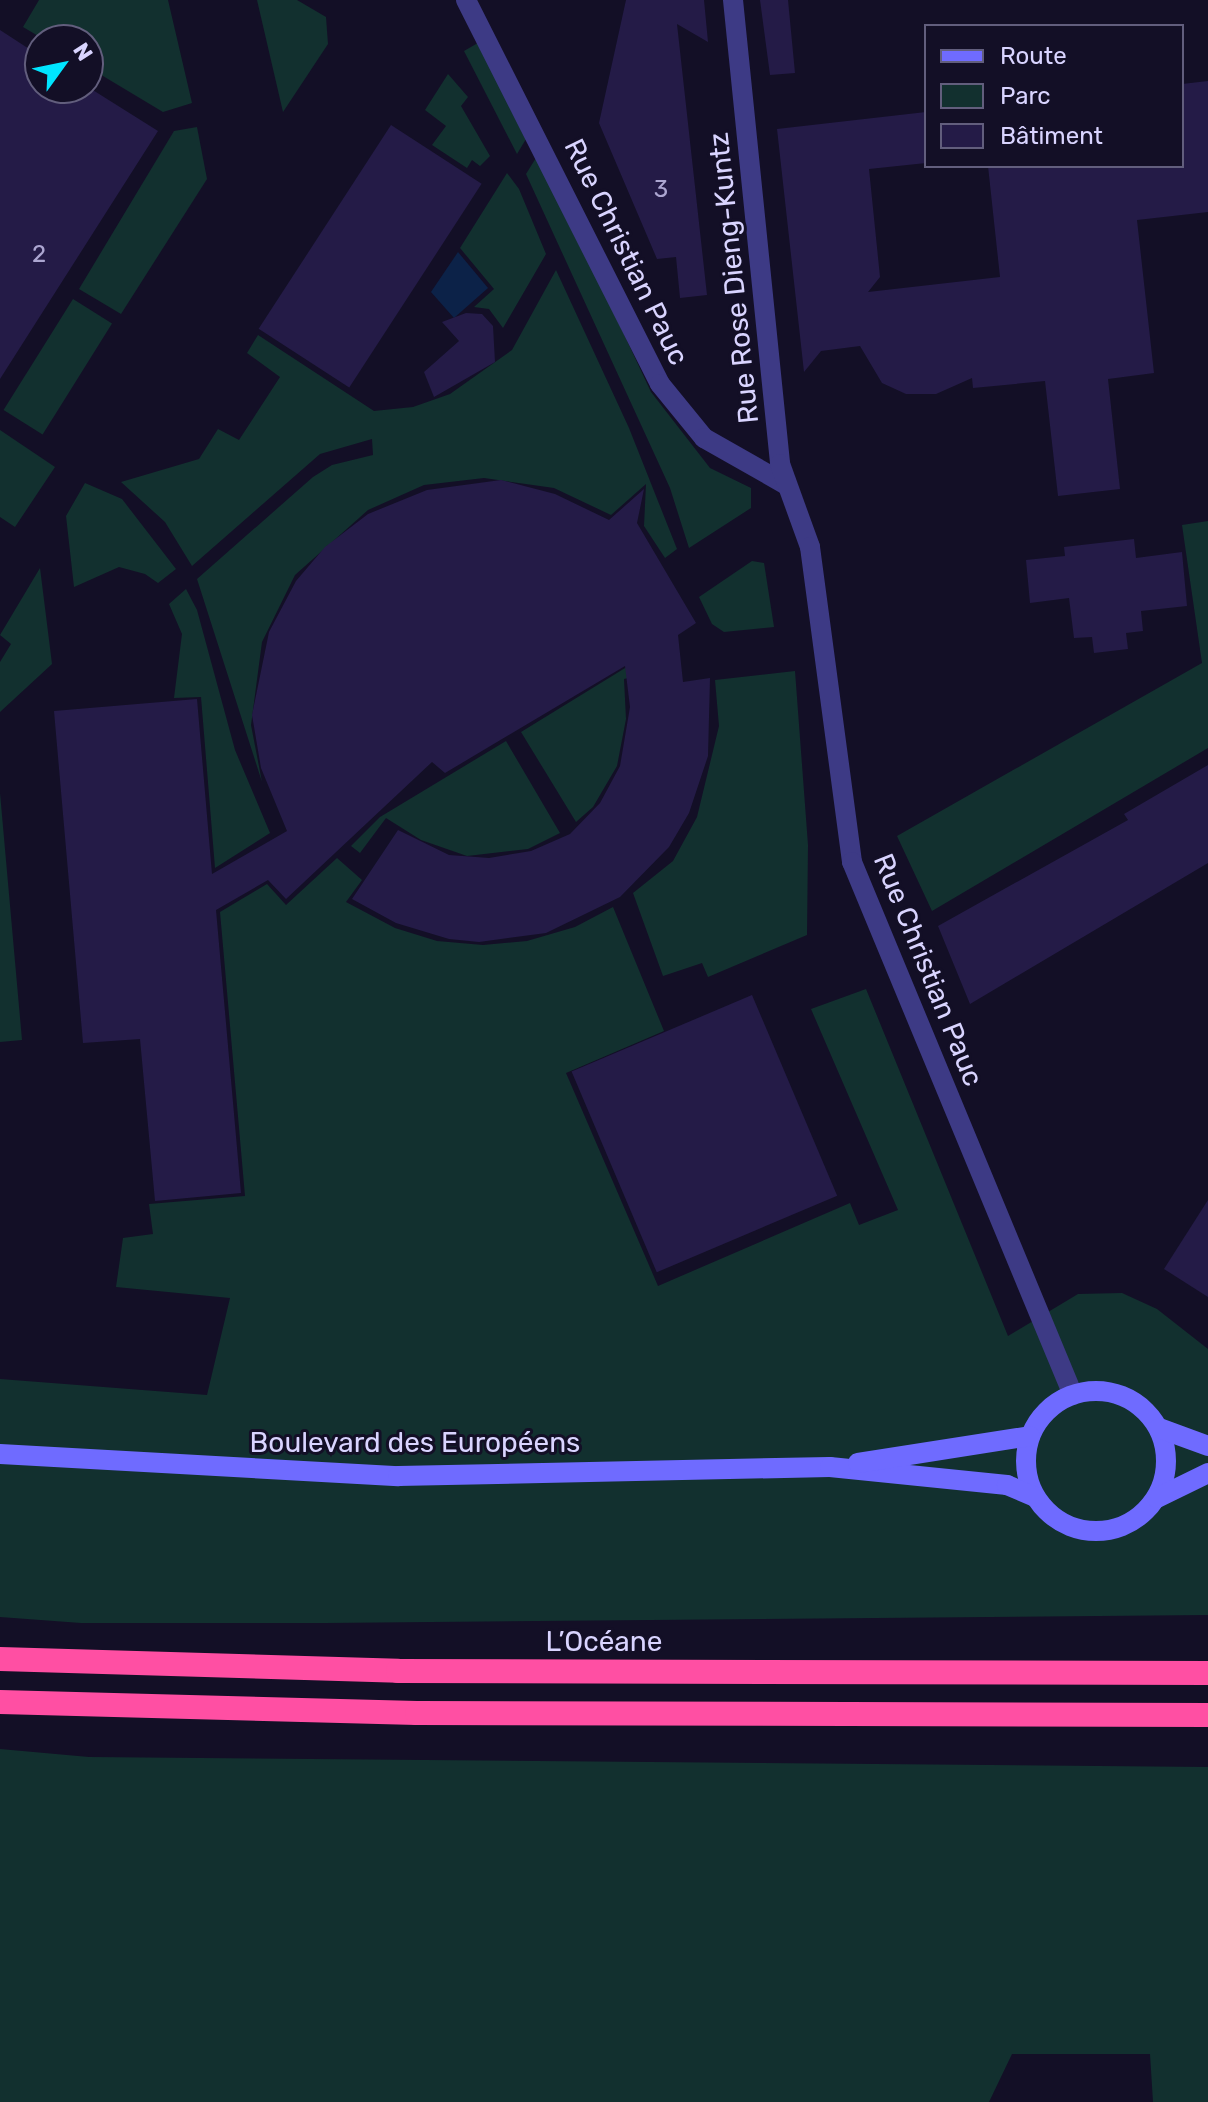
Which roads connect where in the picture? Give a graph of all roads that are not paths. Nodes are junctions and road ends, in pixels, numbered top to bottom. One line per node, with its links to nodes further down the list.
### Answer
1 (466, 0): 3 (street, Rue Christian Pauc)
2 (733, 0): 3 (street, Rue Rose Dieng-Kuntz)
3 (785, 484): 4 (street, Rue Rose Dieng-Kuntz)
4 (810, 547): 5 (street, Rue Christian Pauc)
5 (1073, 1395): 6 (street); 7 (street)
6 (1159, 1428): 8 (street); 13 (street)
7 (1030, 1436): 10 (street, Boulevard des Européens); 12 (street)
8 (1208, 1446)
9 (0, 1454): 10 (street, Boulevard des Européens)
10 (830, 1467): 12 (street, Boulevard des Européens)
11 (1208, 1473): 13 (street)
12 (1035, 1497): 13 (street)
13 (1157, 1498)
14 (0, 1659): 15 (highway, L’Océane)
15 (1208, 1673)
16 (0, 1702): 17 (highway)
17 (1208, 1715)

